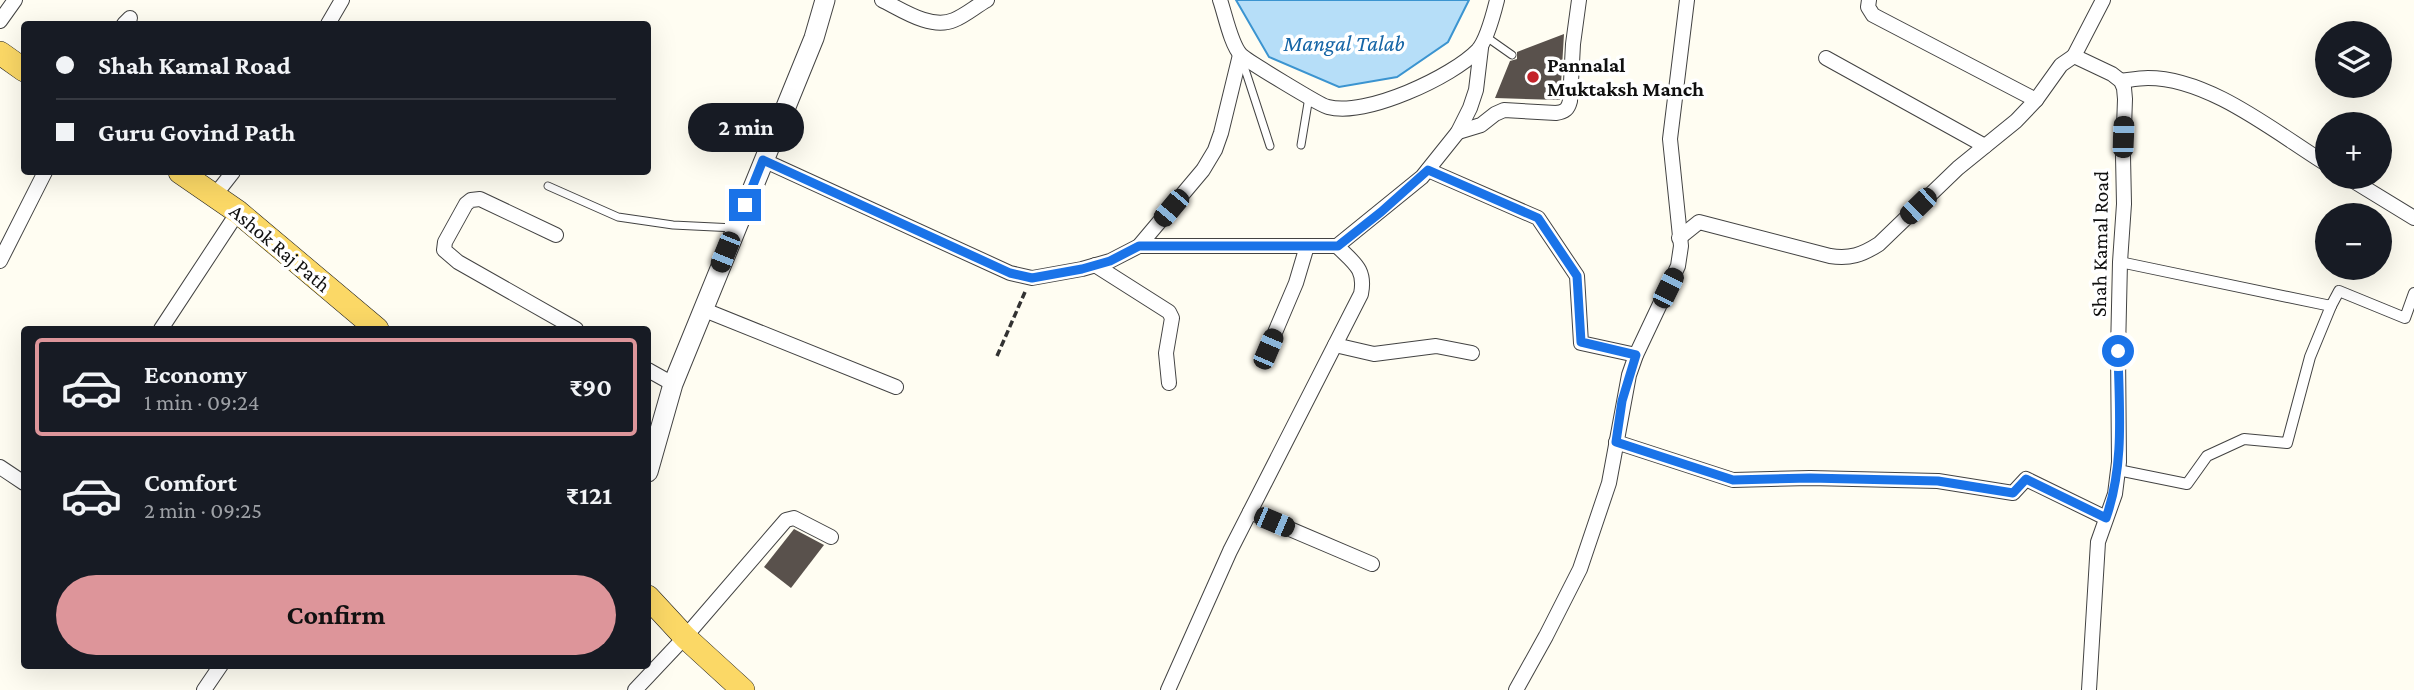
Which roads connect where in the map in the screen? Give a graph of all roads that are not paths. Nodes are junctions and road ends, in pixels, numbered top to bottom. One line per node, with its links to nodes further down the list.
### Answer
1 (15, 0): 12 (street)
2 (342, 0): 13 (street)
3 (825, 0): 29 (street)
4 (882, 0): 5 (street)
5 (987, 0)
6 (1220, 0): 16 (street)
7 (1497, 0): 14 (street)
8 (1578, 0): 24 (street)
9 (1687, 0): 41 (street)
10 (1869, 0): 23 (street)
11 (2104, 0): 18 (street)
12 (0, 21)
13 (332, 21)
14 (1483, 42): 17 (lane); 22 (street); 24 (street)
15 (0, 53): 20 (main road)
16 (1240, 55): 22 (street); 26 (lane); 42 (street)
17 (1512, 55)
18 (2074, 56): 21 (street); 23 (street)
19 (1826, 58): 27 (street)
20 (21, 68)
21 (2121, 80): 28 (street); 46 (street, Shah Kamal Road)
22 (1309, 96): 25 (lane)
23 (2036, 100): 27 (street)
24 (1458, 132): 30 (street)
25 (1301, 145)
26 (1270, 146)
27 (1985, 146): 41 (street)
28 (2315, 157)
29 (763, 160): 39 (street); 47 (street)
30 (1428, 170): 44 (street); 57 (street)
31 (43, 175): 45 (street)
32 (185, 175): 36 (main road, Ashok Raj Path)
33 (231, 175): 36 (street)
34 (548, 186): 39 (lane)
35 (2367, 189): 38 (street)
36 (215, 195): 37 (main road, Ashok Raj Path)
37 (238, 212): 51 (street); 52 (main road, Ashok Raj Path)
38 (2414, 218)
39 (735, 228): 50 (street)
40 (556, 235): 53 (street)
41 (1679, 238): 57 (street)
42 (1139, 246): 43 (street); 47 (street)
43 (1307, 246): 44 (street); 55 (street)
44 (1338, 246): 54 (street)
45 (0, 261)
46 (2120, 262): 49 (street); 65 (street, Shah Kamal Road)
47 (1096, 265): 59 (street)
48 (2414, 293): 49 (street)
49 (2331, 306): 65 (street)
50 (702, 309): 60 (street); 61 (street)
51 (163, 326)
52 (373, 326)
53 (571, 326)
54 (1335, 345): 56 (street); 67 (street)
55 (1268, 349)
56 (1472, 353)
57 (1636, 355): 62 (street)
58 (651, 372): 60 (street)
59 (1169, 383)
60 (673, 384): 63 (street)
61 (896, 387)
62 (1616, 442): 68 (street); 78 (street)
63 (651, 461)
64 (0, 467): 66 (street)
65 (2118, 470): 68 (street, Shah Kamal Road)
66 (21, 481)
67 (1250, 512): 70 (street); 77 (street)
68 (2106, 518): 79 (street, Shah Kamal Road)
69 (831, 537): 72 (street)
70 (1371, 564)
71 (651, 600): 72 (main road)
72 (685, 637): 75 (street); 76 (main road)
73 (218, 669): 74 (street)
74 (204, 690)
75 (635, 690)
76 (743, 690)
77 (1168, 690)
78 (1516, 690)
79 (2089, 690)

